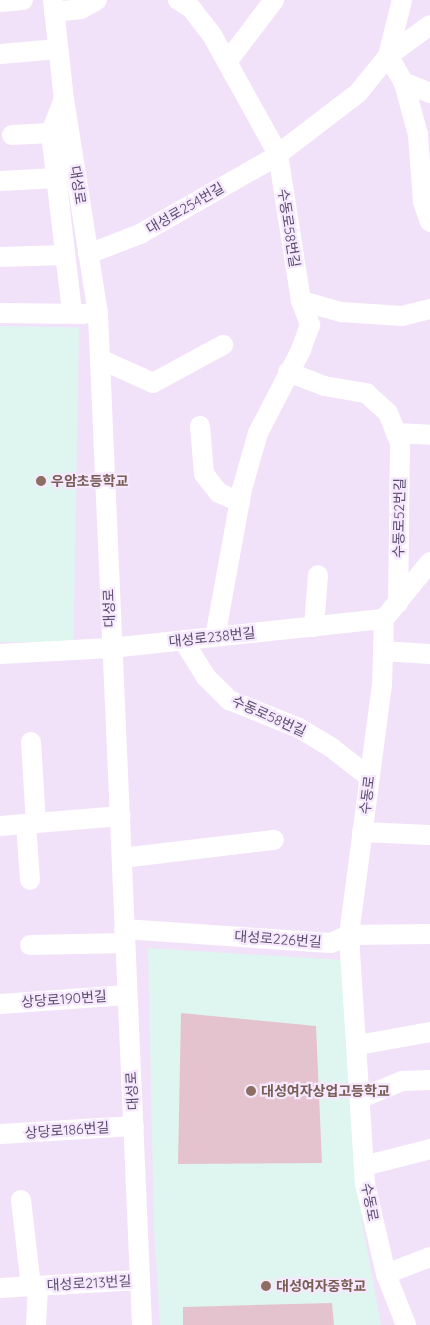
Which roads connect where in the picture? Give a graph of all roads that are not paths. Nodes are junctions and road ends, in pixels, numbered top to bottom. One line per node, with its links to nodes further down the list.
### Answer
1 (23, 0): 6 (street)
2 (97, 0): 7 (street, 대성로)
3 (178, 0): 12 (street)
4 (274, 0): 12 (street)
5 (402, 0): 11 (street)
6 (0, 2)
7 (53, 6): 9 (street, 대성로)
8 (430, 25): 11 (street, 대성로254번길)
9 (58, 49): 10 (street); 15 (street, 대성로)
10 (0, 54)
11 (388, 56): 13 (street); 18 (street, 대성로254번길)
12 (227, 62): 18 (street)
13 (403, 82): 14 (street); 21 (street)
14 (430, 93)
15 (64, 99): 16 (street); 22 (street, 대성로)
16 (51, 133): 17 (street); 19 (street)
17 (12, 135)
18 (278, 154): 22 (street, 대성로254번길); 25 (street, 수동로58번길)
19 (56, 178): 20 (street); 23 (street)
20 (0, 181)
21 (430, 222)
22 (88, 254): 29 (street, 대성로)
23 (64, 255): 24 (street); 28 (street)
24 (0, 257)
25 (301, 302): 26 (street); 32 (street, 수동로58번길)
26 (430, 309)
27 (0, 313): 28 (street)
28 (72, 313): 29 (street)
29 (98, 314): 31 (street, 대성로)
30 (222, 346): 31 (street)
31 (100, 359): 44 (street, 대성로)
32 (288, 372): 34 (street, 수동로52번길); 36 (street, 수동로58번길)
33 (200, 426): 36 (street)
34 (396, 433): 35 (street); 39 (street, 수동로52번길)
35 (430, 435)
36 (240, 502): 42 (street, 수동로58번길)
37 (430, 562): 39 (street)
38 (318, 575): 41 (street)
39 (398, 603): 40 (street)
40 (384, 619): 41 (street, 대성로238번길); 45 (street, 수동로)
41 (314, 627): 42 (street, 대성로238번길)
42 (215, 637): 43 (street, 대성로238번길)
43 (183, 640): 44 (street, 대성로238번길); 49 (street, 수동로58번길)
44 (111, 648): 46 (street, 대성로238번길); 50 (street, 대성로)
45 (383, 651): 47 (street); 49 (street, 수동로)
46 (0, 654)
47 (430, 654)
48 (31, 742): 51 (street)
49 (369, 777): 53 (street, 수동로)
50 (121, 816): 51 (street); 56 (street, 대성로)
51 (31, 824): 52 (street); 57 (street)
52 (0, 826)
53 (362, 832): 54 (street); 59 (street, 수동로)
54 (430, 834)
55 (274, 840): 56 (street)
56 (122, 858): 60 (street, 대성로)
57 (30, 880)
58 (430, 934): 59 (street, 대성로226번길)
59 (349, 935): 60 (street, 대성로226번길); 65 (street, 수동로)
60 (125, 936): 61 (street, 대성로226번길); 62 (street, 대성로)
61 (30, 944)
62 (127, 995): 63 (street, 상당로190번길); 68 (street, 대성로)
63 (0, 1004)
64 (430, 1032): 65 (street)
65 (358, 1045): 67 (street, 수동로)
66 (430, 1080): 67 (street)
67 (361, 1098): 71 (street, 수동로)
68 (134, 1126): 69 (street, 상당로186번길); 75 (street, 대성로)
69 (0, 1134)
70 (430, 1149): 71 (street)
71 (364, 1166): 74 (street, 수동로)
72 (21, 1200): 76 (street, 대성로213번길)
73 (430, 1257): 74 (street)
74 (386, 1274): 80 (street, 수동로)
75 (140, 1280): 76 (street, 대성로213번길); 79 (street, 대성로)
76 (35, 1286): 77 (street, 대성로213번길); 78 (street, 대성로213번길)
77 (0, 1288)
78 (36, 1325)
79 (142, 1325)
80 (406, 1325)

